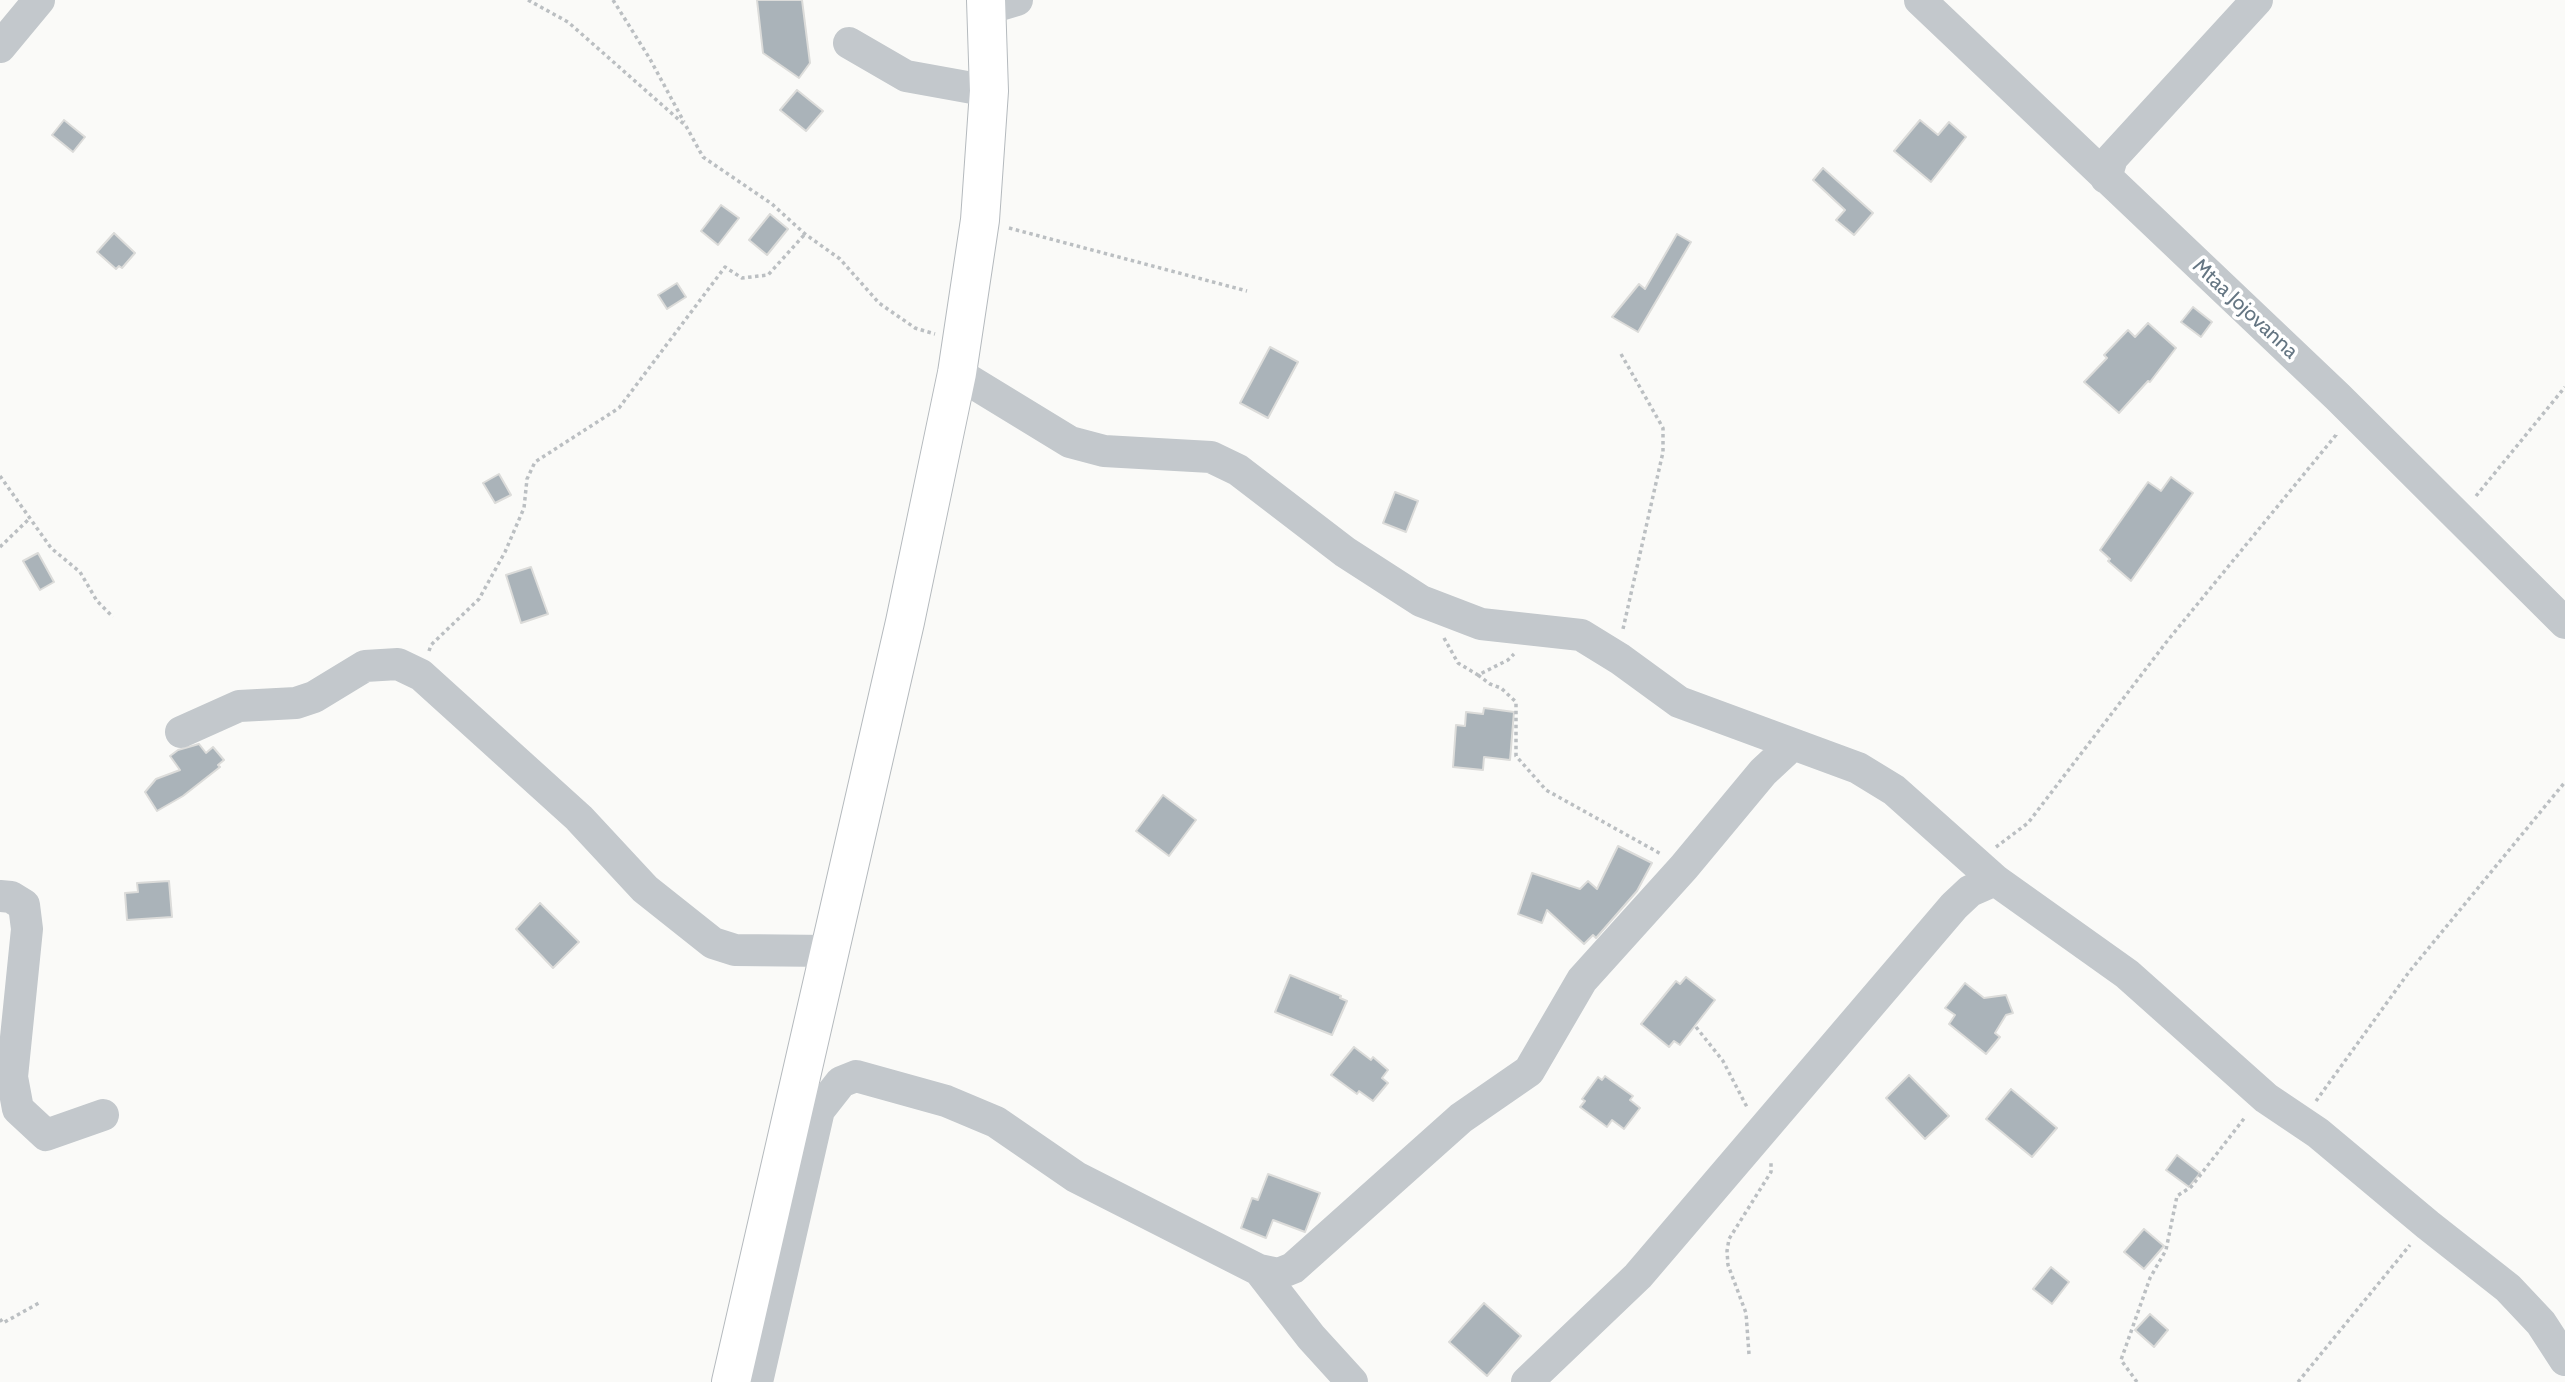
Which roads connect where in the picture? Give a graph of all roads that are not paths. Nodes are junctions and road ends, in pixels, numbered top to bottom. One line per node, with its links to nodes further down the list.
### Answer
1 (39, 0): 6 (street)
2 (1920, 0): 8 (street, Mtaa Jojovanna)
3 (2257, 0): 8 (street)
4 (996, 3): 7 (main road)
5 (849, 43): 7 (street)
6 (0, 47)
7 (989, 90): 9 (main road)
8 (2106, 178): 10 (street, Mtaa Jojovanna)
9 (960, 357): 12 (street); 15 (main road)
10 (2565, 623)
11 (181, 732): 15 (street)
12 (1792, 745): 13 (street); 17 (street)
13 (1995, 880): 18 (street); 22 (street)
14 (0, 897): 16 (street)
15 (829, 951): 19 (main road)
16 (103, 1115)
17 (1259, 1270): 20 (street); 21 (street)
18 (2565, 1360)
19 (731, 1382)
20 (757, 1382)
21 (1352, 1382)
22 (1527, 1382)

